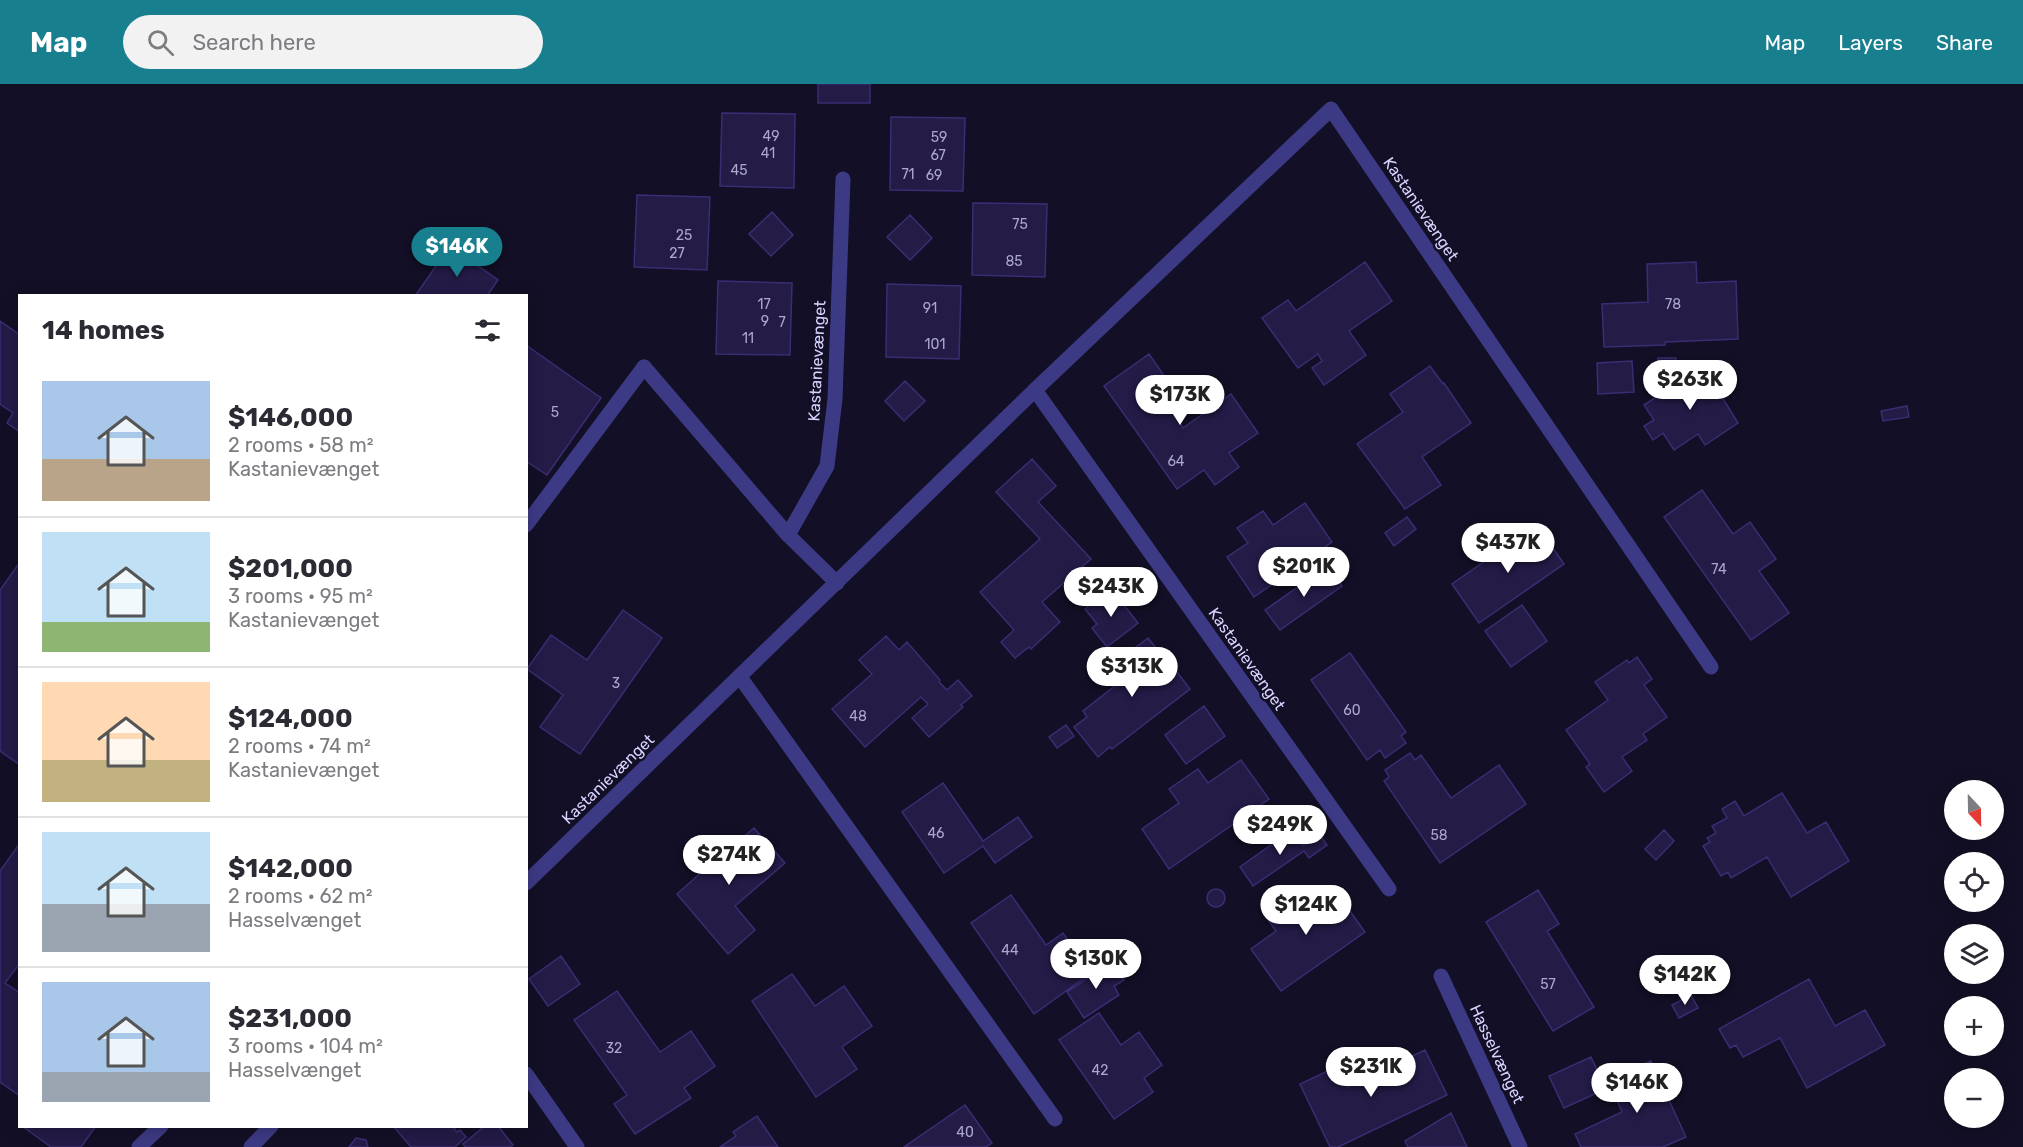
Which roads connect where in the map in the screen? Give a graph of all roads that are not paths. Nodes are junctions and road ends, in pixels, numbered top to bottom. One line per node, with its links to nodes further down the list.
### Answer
1 (843, 179): 4 (street, Kastanievænget)
2 (1035, 390): 5 (street, Kastanievænget); 6 (street, Kastanievænget); 9 (street, Kastanievænget)
3 (528, 522): 4 (street)
4 (788, 535): 5 (street)
5 (837, 583): 7 (street, Kastanievænget)
6 (1711, 667)
7 (740, 677): 8 (street, Kastanievænget); 12 (street)
8 (528, 881)
9 (1389, 889)
10 (1441, 976): 18 (street, Hasselvænget)
11 (528, 1077): 17 (street)
12 (1055, 1119)
13 (159, 1128): 15 (street)
14 (269, 1128): 16 (street)
15 (139, 1147)
16 (251, 1147)
17 (577, 1147)
18 (1520, 1147)

